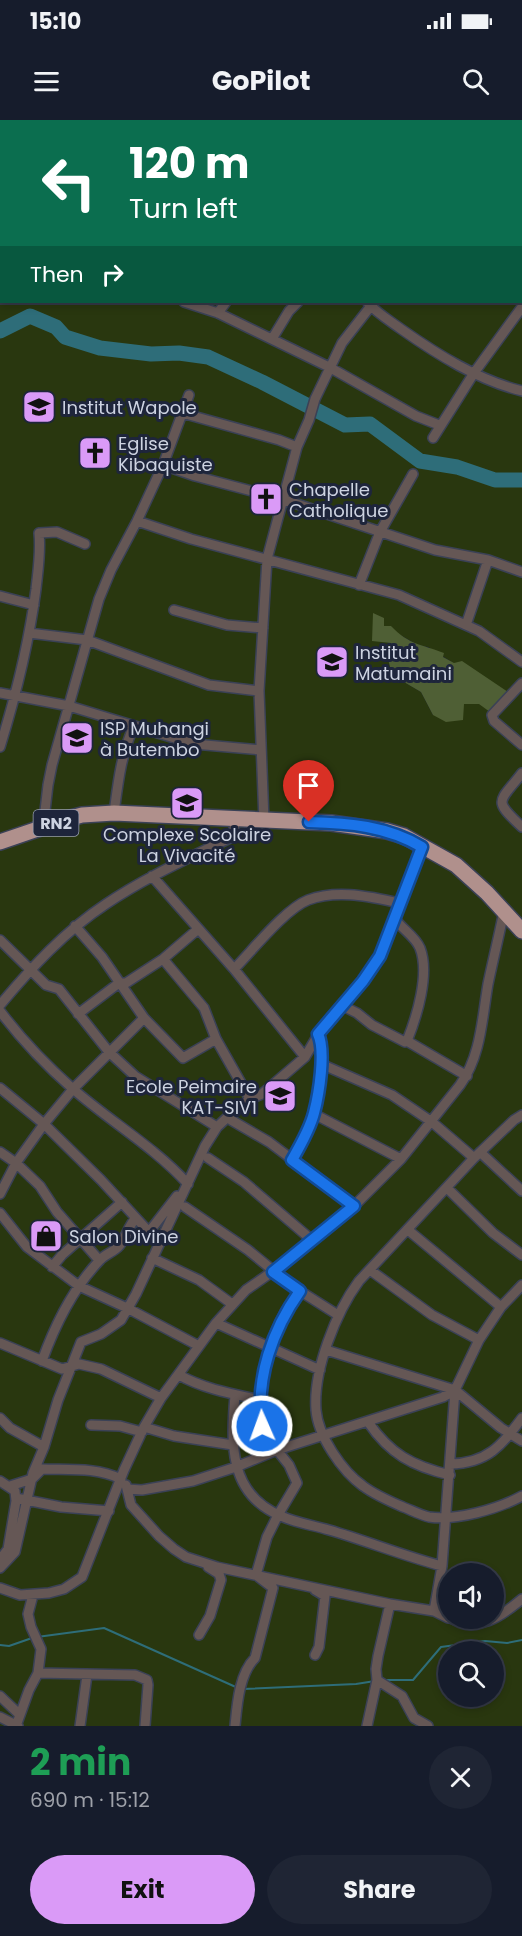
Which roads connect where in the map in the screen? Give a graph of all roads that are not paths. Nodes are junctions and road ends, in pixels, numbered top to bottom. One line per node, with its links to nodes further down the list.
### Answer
1 (187, 303): 6 (street)
2 (224, 303): 6 (street)
3 (297, 303): 7 (street)
4 (370, 303): 8 (street); 9 (street)
5 (522, 307): 9 (street)
6 (218, 313): 7 (street)
7 (272, 339): 8 (street)
8 (329, 367): 13 (street); 15 (street)
9 (474, 373): 10 (street); 13 (street)
10 (522, 391)
11 (189, 395): 12 (street)
12 (182, 413): 15 (street); 16 (street)
13 (440, 425): 14 (street)
14 (433, 438)
15 (297, 447): 18 (street)
16 (163, 465): 18 (street); 19 (street)
17 (413, 474): 20 (street)
18 (282, 499): 20 (street); 22 (street)
19 (137, 522): 22 (street); 32 (street)
20 (380, 532): 23 (street); 25 (street)
21 (86, 543): 27 (street)
22 (267, 559): 25 (street); 30 (street)
23 (488, 560): 24 (street); 29 (street)
24 (522, 572)
25 (359, 585): 29 (street)
26 (0, 597): 27 (street)
27 (34, 605): 31 (street)
28 (174, 610): 30 (street)
29 (466, 625): 33 (street)
30 (263, 628): 35 (street)
31 (29, 633): 32 (street); 37 (street)
32 (87, 640): 35 (street); 38 (street)
33 (522, 662)
34 (522, 683): 40 (street)
35 (259, 692): 42 (street)
36 (0, 693): 37 (street)
37 (16, 696): 38 (street); 41 (street)
38 (69, 706): 39 (street); 48 (street)
39 (134, 726): 42 (street); 44 (street)
40 (522, 745)
41 (0, 747)
42 (261, 750): 46 (street)
43 (522, 773): 47 (street)
44 (114, 813): 45 (highway, RN2); 48 (highway, RN2)
45 (236, 820): 46 (highway, RN2); 51 (street)
46 (264, 821): 50 (highway, RN2)
47 (522, 827)
48 (43, 828): 49 (highway, RN2)
49 (0, 842)
50 (422, 847): 52 (street); 53 (highway, RN2)
51 (152, 876): 55 (street); 56 (street)
52 (400, 903): 54 (street); 60 (street)
53 (504, 911): 57 (highway, RN2); 74 (street)
54 (394, 920): 64 (street); 70 (street)
55 (75, 927): 61 (street); 62 (street)
56 (197, 930): 59 (street); 60 (street)
57 (522, 931)
58 (0, 940): 61 (street)
59 (163, 959): 62 (street); 69 (street)
60 (234, 969): 72 (street)
61 (32, 970): 63 (street); 66 (street)
62 (120, 983): 66 (street); 67 (street)
63 (0, 1005)
64 (341, 1005): 68 (street); 70 (street)
65 (0, 1011): 76 (street)
66 (78, 1014): 71 (street)
67 (144, 1018): 69 (street); 71 (street)
68 (318, 1034): 72 (street); 73 (street)
69 (216, 1039): 77 (street)
70 (407, 1041): 74 (street)
71 (109, 1052): 76 (street); 83 (street)
72 (305, 1057): 77 (street)
73 (321, 1064): 78 (street); 81 (street)
74 (467, 1076): 81 (street)
75 (0, 1088): 82 (street)
76 (73, 1089): 82 (street); 90 (street)
77 (250, 1099): 83 (street)
78 (314, 1114): 87 (street); 88 (street)
79 (522, 1115): 85 (street)
80 (231, 1120): 88 (street)
81 (432, 1122): 85 (street); 87 (street)
82 (44, 1124): 89 (street); 94 (street)
83 (217, 1127): 90 (street)
84 (0, 1152): 89 (street)
85 (477, 1155): 91 (street); 92 (street)
86 (208, 1158): 101 (street)
87 (401, 1159): 95 (street)
88 (292, 1160): 95 (street)
89 (16, 1163): 93 (street); 100 (street)
90 (188, 1184): 98 (street); 103 (street)
91 (447, 1188): 99 (street); 102 (street)
92 (522, 1191)
93 (0, 1194)
94 (122, 1202): 98 (street); 100 (street)
95 (354, 1206): 101 (street)
96 (185, 1207): 107 (street)
97 (0, 1213): 105 (street)
98 (136, 1218): 104 (street)
99 (408, 1230): 106 (street); 112 (street)
100 (80, 1239): 104 (street); 105 (street)
101 (313, 1241): 107 (street)
102 (522, 1255)
103 (152, 1258): 111 (street); 113 (street)
104 (99, 1260): 109 (street)
105 (52, 1267): 109 (street)
106 (370, 1270): 114 (street); 116 (street)
107 (273, 1272): 110 (street); 111 (street)
108 (522, 1285): 112 (street)
109 (80, 1286): 113 (street); 121 (street)
110 (300, 1291): 114 (street); 119 (street)
111 (232, 1304): 115 (street)
112 (501, 1307): 116 (street)
113 (127, 1308): 118 (street); 122 (street)
114 (338, 1315): 120 (street)
115 (216, 1323): 118 (street); 119 (street)
116 (479, 1340): 125 (street)
117 (0, 1343): 121 (street)
118 (199, 1346): 124 (street)
119 (270, 1349): 123 (street); 128 (street)
120 (326, 1350): 123 (street); 125 (street)
121 (42, 1361): 122 (street)
122 (71, 1367): 127 (street); 138 (street)
123 (320, 1370): 135 (street)
124 (179, 1375): 126 (street); 127 (street)
125 (455, 1390): 131 (street); 134 (street); 141 (street)
126 (235, 1395): 128 (street); 137 (street)
127 (161, 1398): 133 (street)
128 (261, 1400): 140 (street)
129 (0, 1418): 138 (street)
130 (522, 1418): 134 (street)
131 (368, 1422): 135 (street); 144 (street)
132 (91, 1425): 133 (street)
133 (143, 1430): 137 (street); 143 (street)
134 (509, 1434): 136 (street); 141 (street)
135 (323, 1437): 139 (street); 154 (street)
136 (522, 1441)
137 (233, 1445): 142 (street)
138 (44, 1447): 145 (street)
139 (278, 1450): 140 (street); 153 (street)
140 (266, 1454): 142 (street)
141 (450, 1464): 144 (street)
142 (236, 1467): 148 (street); 153 (street)
143 (123, 1475): 145 (street); 148 (street); 152 (street)
144 (450, 1475): 154 (street)
145 (33, 1476): 147 (street); 151 (street)
146 (0, 1481): 147 (street)
147 (10, 1486): 149 (street)
148 (127, 1489): 156 (street)
149 (16, 1497): 151 (street); 155 (street)
150 (521, 1498): 154 (street)
151 (28, 1500): 152 (street); 159 (street)
152 (109, 1512): 164 (street)
153 (278, 1515): 158 (street); 160 (street)
154 (447, 1516): 157 (street)
155 (0, 1560)
156 (203, 1563): 160 (street); 170 (street)
157 (442, 1563)
158 (438, 1565)
159 (0, 1568)
160 (256, 1575): 161 (street); 181 (street)
161 (310, 1585): 166 (street); 171 (street)
162 (0, 1588): 164 (street)
163 (438, 1588): 167 (street)
164 (33, 1596): 172 (street)
165 (522, 1599): 168 (street)
166 (390, 1604): 167 (street); 174 (street)
167 (434, 1611): 169 (street)
168 (504, 1612)
169 (438, 1613)
170 (199, 1635)
171 (315, 1655)
172 (38, 1673): 173 (street); 176 (street)
173 (87, 1675): 179 (street); 180 (street)
174 (377, 1680): 182 (street); 183 (street)
175 (0, 1696): 176 (street)
176 (20, 1715): 178 (street)
177 (0, 1717): 178 (street)
178 (17, 1726)
179 (80, 1726)
180 (145, 1726)
181 (235, 1726)
182 (367, 1726)
183 (428, 1726)

